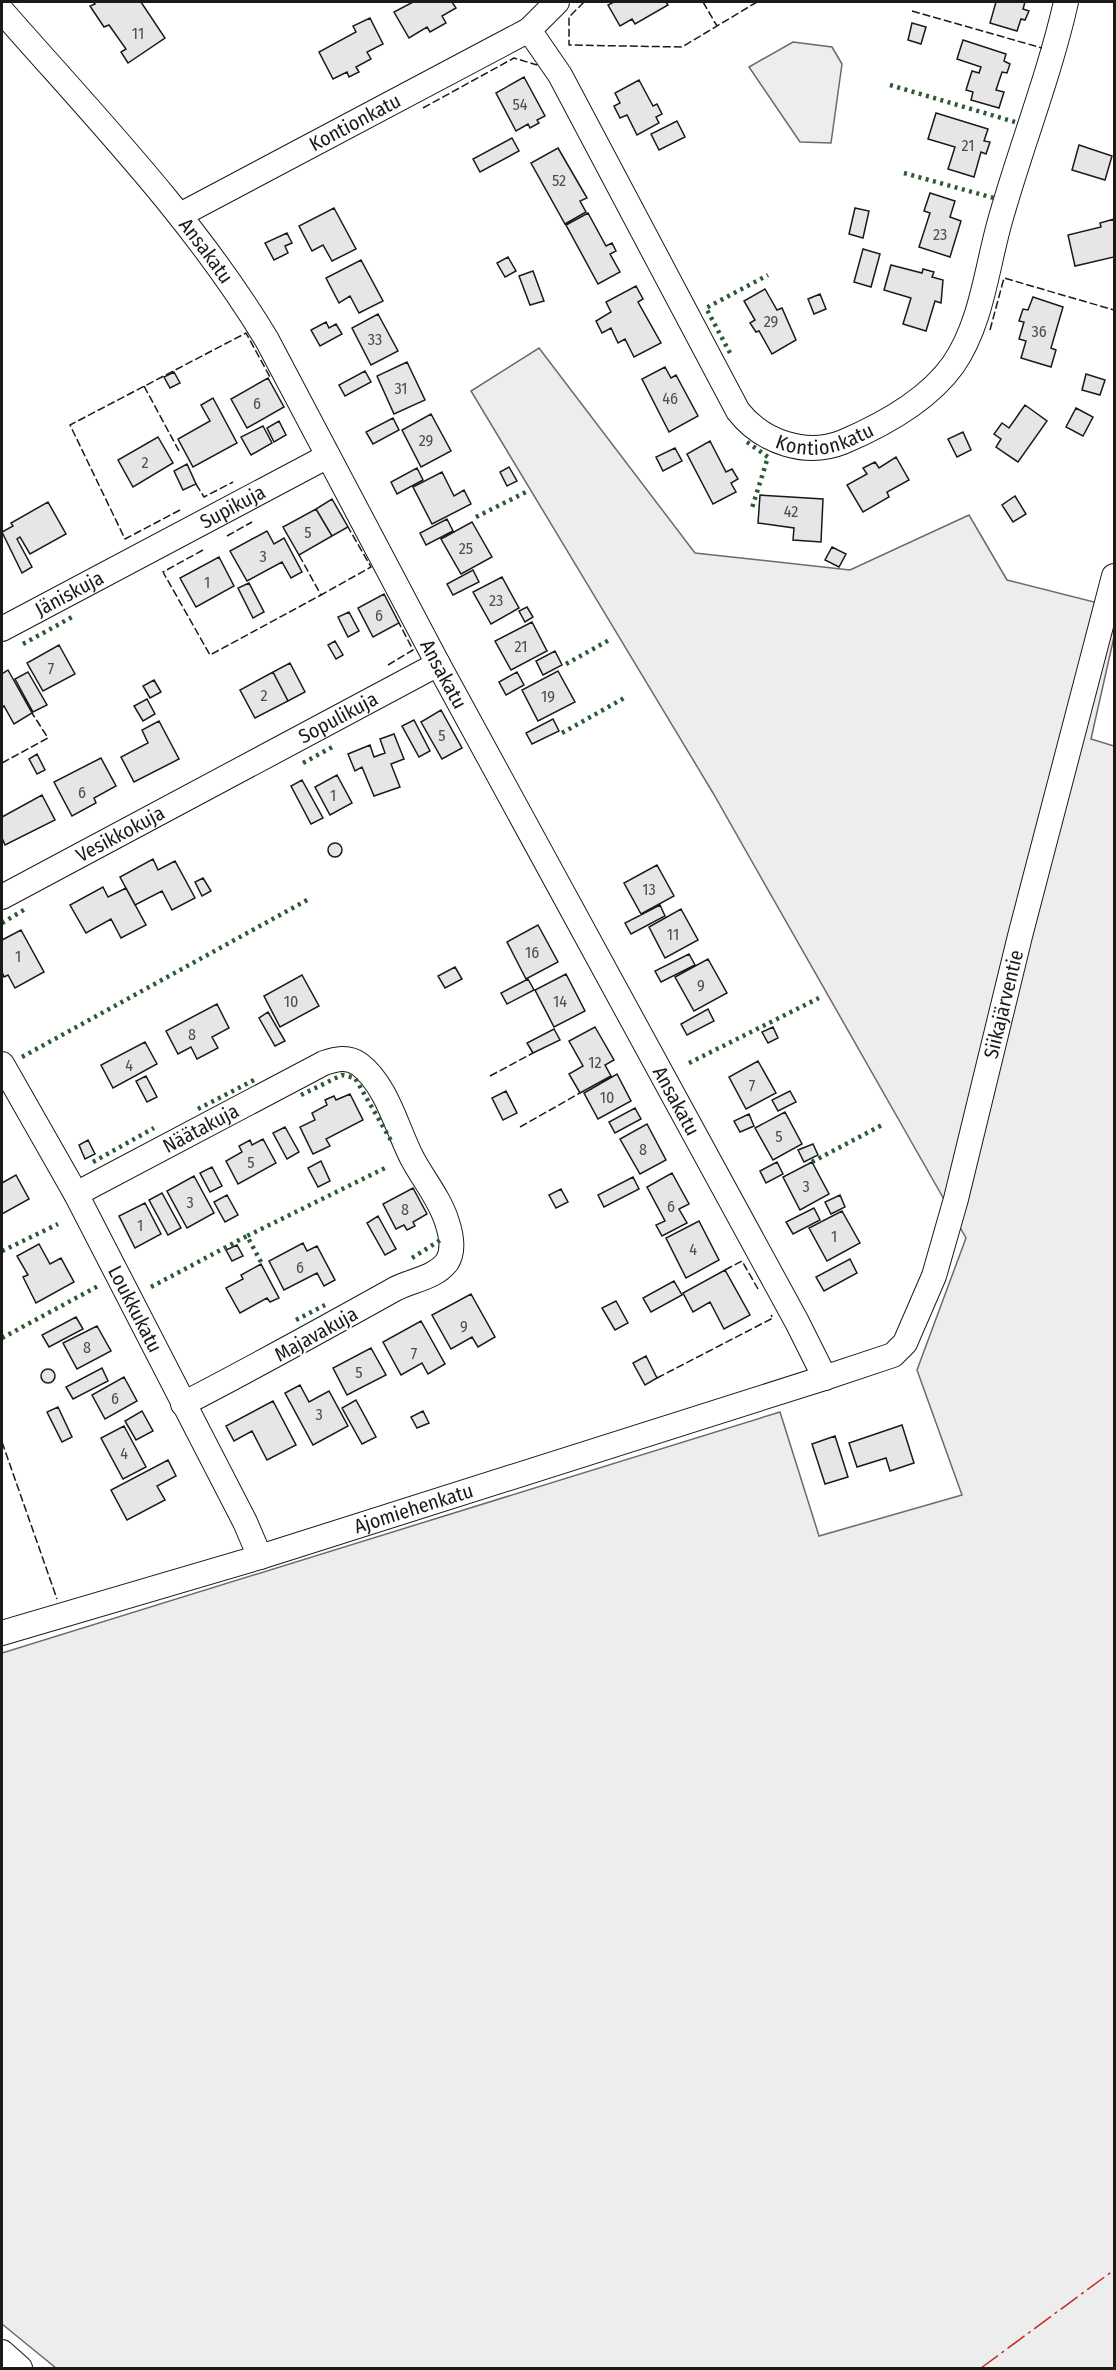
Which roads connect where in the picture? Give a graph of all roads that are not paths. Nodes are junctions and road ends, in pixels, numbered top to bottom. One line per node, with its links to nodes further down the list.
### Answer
1 (557, 2): 4 (street, Kontionkatu)
2 (1066, 2): 4 (street, Kontionkatu)
3 (2, 11): 5 (street, Ansakatu)
4 (529, 30): 5 (street, Kontionkatu)
5 (180, 216): 6 (street, Ansakatu)
6 (328, 456): 7 (street, Supikuja); 10 (street, Ansakatu)
7 (137, 558): 9 (street, Jäniskuja)
8 (1114, 576): 16 (street, Siikajärventie)
9 (2, 629)
10 (438, 664): 11 (street, Sopulikuja); 16 (street, Ansakatu)
11 (238, 771): 12 (street, Vesikkokuja)
12 (2, 897)
13 (2, 1064): 14 (street, Loukkukatu)
14 (76, 1194): 15 (street, Näätakuja); 17 (street, Loukkukatu)
15 (446, 1263): 17 (street, Majavakuja)
16 (825, 1378): 18 (street, Ajomiehenkatu)
17 (183, 1404): 18 (street, Loukkukatu)
18 (260, 1557): 19 (street, Ajomiehenkatu)
19 (2, 1633)
20 (2, 2352): 21 (street)
21 (20, 2368)

